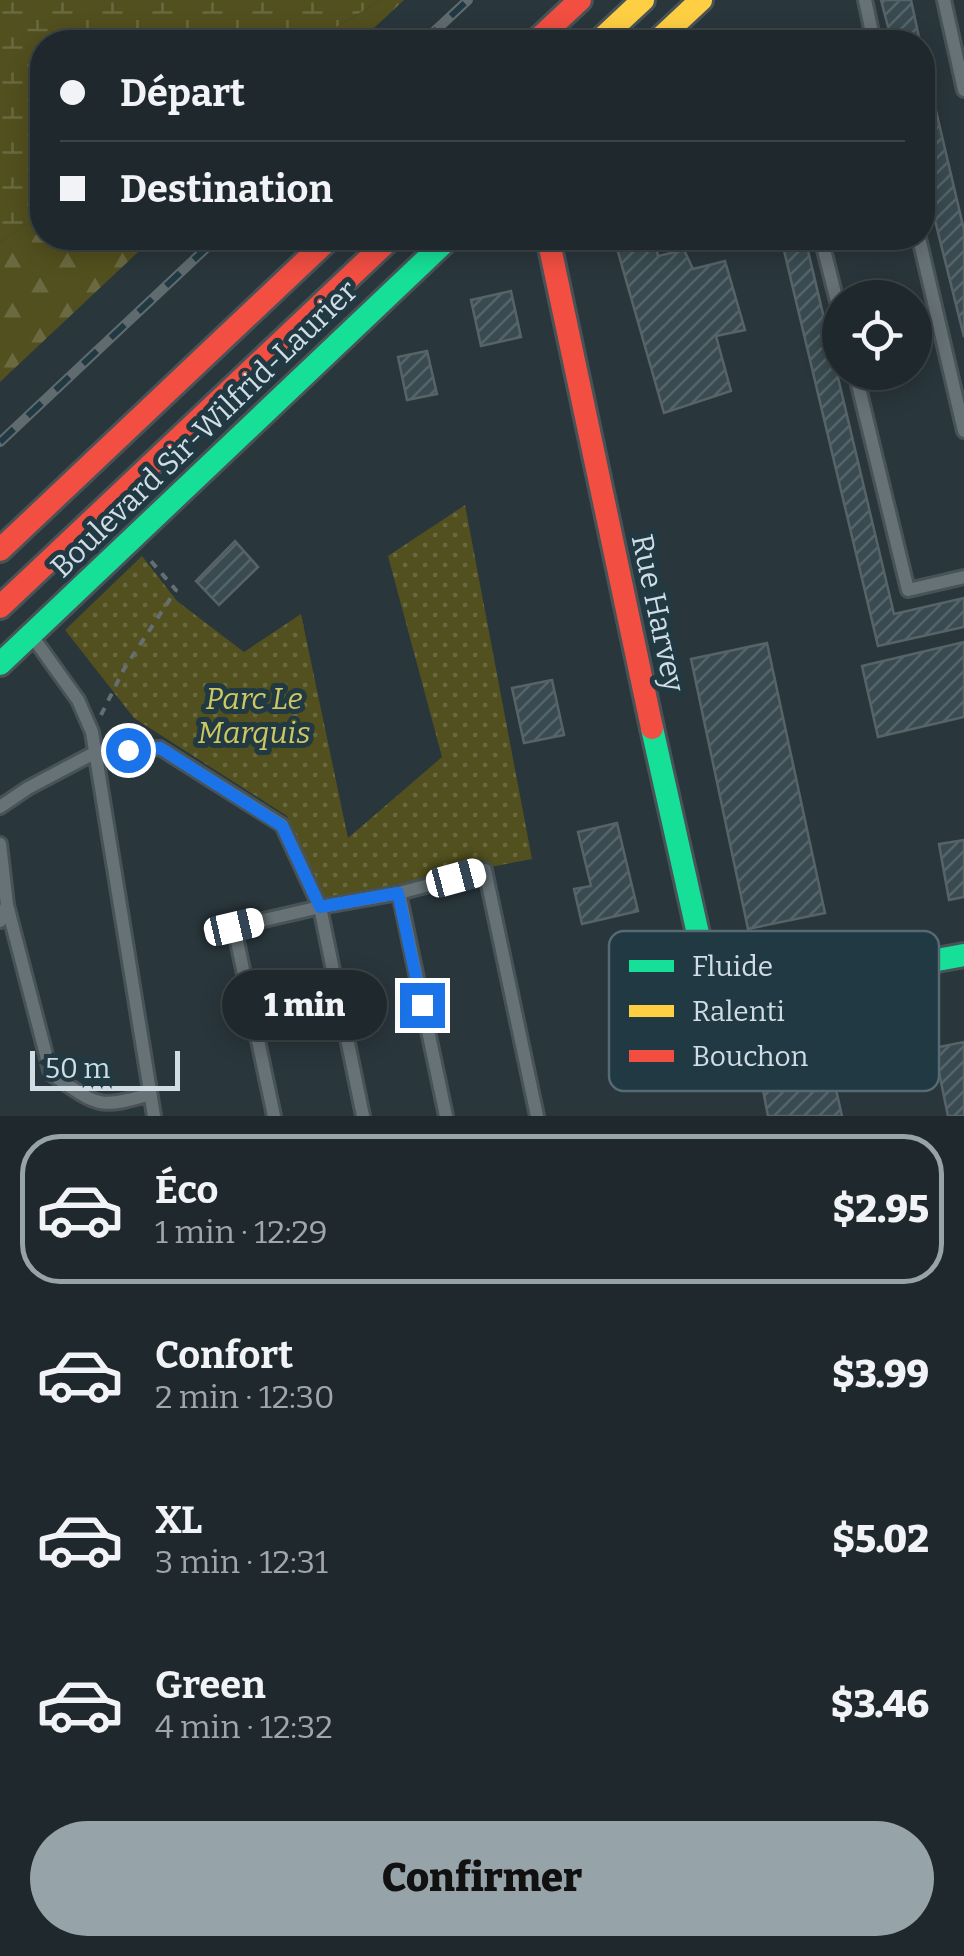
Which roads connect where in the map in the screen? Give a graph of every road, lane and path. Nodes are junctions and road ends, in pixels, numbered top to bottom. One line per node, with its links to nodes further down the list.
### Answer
1 (580, 0): 6 (main road)
2 (643, 0): 7 (main road)
3 (701, 0): 8 (main road)
4 (865, 0): 9 (lane)
5 (944, 0): 10 (lane)
6 (548, 30)
7 (611, 30)
8 (669, 30)
9 (871, 30)
10 (964, 90)
11 (317, 250): 20 (main road, Boulevard Sir-Wilfrid-Laurier)
12 (378, 250): 23 (main road, Boulevard Sir-Wilfrid-Laurier)
13 (436, 250): 24 (main road, Boulevard Sir-Wilfrid-Laurier)
14 (551, 250): 34 (main road, Rue Harvey)
15 (825, 250): 17 (lane)
16 (921, 250): 19 (lane)
17 (832, 280)
18 (859, 390): 22 (lane)
19 (964, 431)
20 (0, 550)
21 (142, 550): 26 (path)
22 (964, 577)
23 (0, 607)
24 (31, 635): 25 (main road, Boulevard Sir-Wilfrid-Laurier); 26 (lane)
25 (0, 664)
26 (92, 732): 27 (lane)
27 (96, 752): 28 (lane); 32 (lane); 37 (lane)
28 (0, 807)
29 (0, 844): 31 (lane)
30 (398, 893): 32 (lane); 41 (lane); 42 (lane)
31 (7, 905): 33 (lane); 37 (lane)
32 (320, 907): 39 (lane); 40 (lane)
33 (0, 921)
34 (698, 931)
35 (964, 955): 36 (main road, Rue Harvey)
36 (939, 959)
37 (150, 1094): 38 (lane)
38 (154, 1116)
39 (274, 1116)
40 (364, 1116)
41 (446, 1116)
42 (537, 1116)

